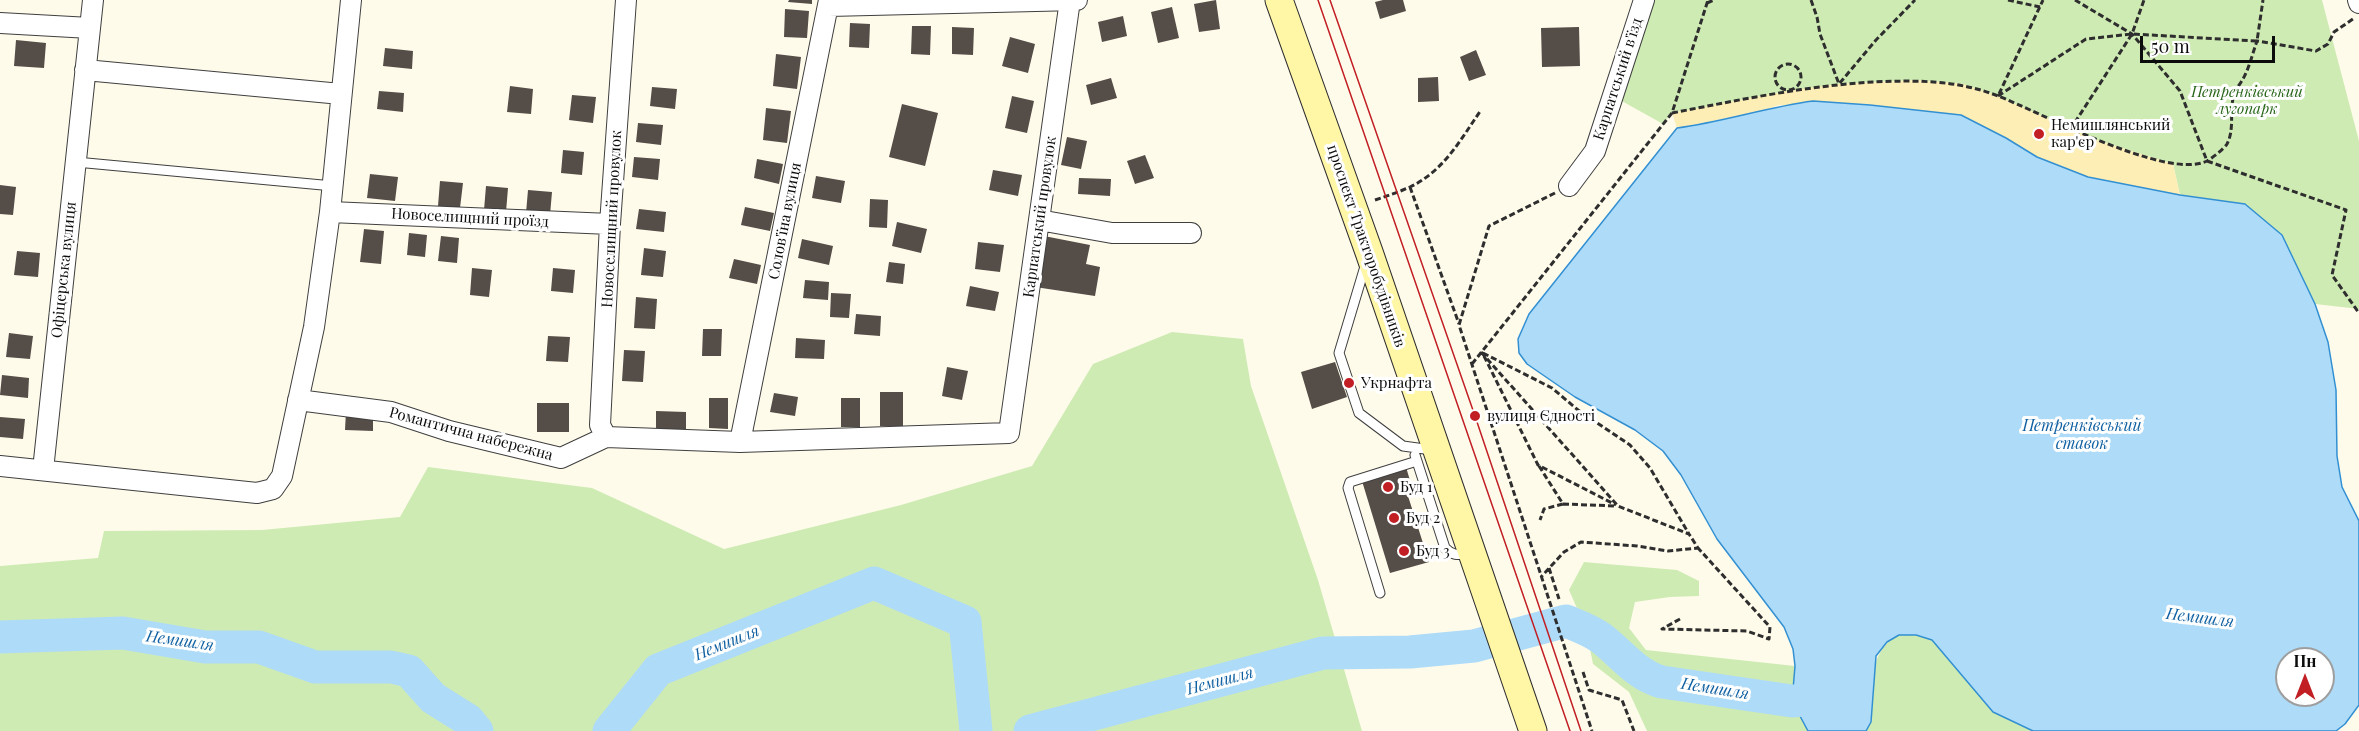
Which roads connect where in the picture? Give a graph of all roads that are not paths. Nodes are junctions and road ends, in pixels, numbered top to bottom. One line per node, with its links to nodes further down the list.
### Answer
1 (93, 0): 9 (street, Офіцерська вулиця)
2 (351, 0): 11 (street)
3 (626, 0): 17 (street, Новоселищний провулок)
4 (1072, 0): 7 (street); 16 (street, Карпатський провулок)
5 (1279, 0): 19 (main road, проспект Тракторобудівників)
6 (1644, 0): 14 (street, Карпатський в'їзд)
7 (829, 3): 23 (street, Солов'їна вулиця)
8 (0, 23): 9 (street)
9 (90, 28): 10 (street, Офіцерська вулиця)
10 (85, 70): 11 (street); 12 (street, Офіцерська вулиця)
11 (341, 94): 13 (street)
12 (76, 162): 13 (lane); 26 (street, Офіцерська вулиця)
13 (333, 186): 15 (street)
14 (1569, 186)
15 (330, 212): 17 (street, Новоселищний проїзд); 20 (street)
16 (1039, 220): 18 (street); 21 (street, Карпатський провулок)
17 (610, 224): 22 (street, Новоселищний провулок)
18 (1191, 233)
19 (1369, 252): 24 (main road, проспект Тракторобудівників); 24 (lane)
20 (298, 400): 22 (street, Романтична набережна); 26 (street)
21 (1009, 433): 23 (street, Романтична набережна)
22 (606, 437): 23 (street, Романтична набережна)
23 (740, 442)
24 (1422, 453): 27 (lane); 28 (main road, проспект Тракторобудівників)
25 (0, 466): 26 (street)
26 (43, 470)
27 (1380, 593)
28 (1530, 720)

